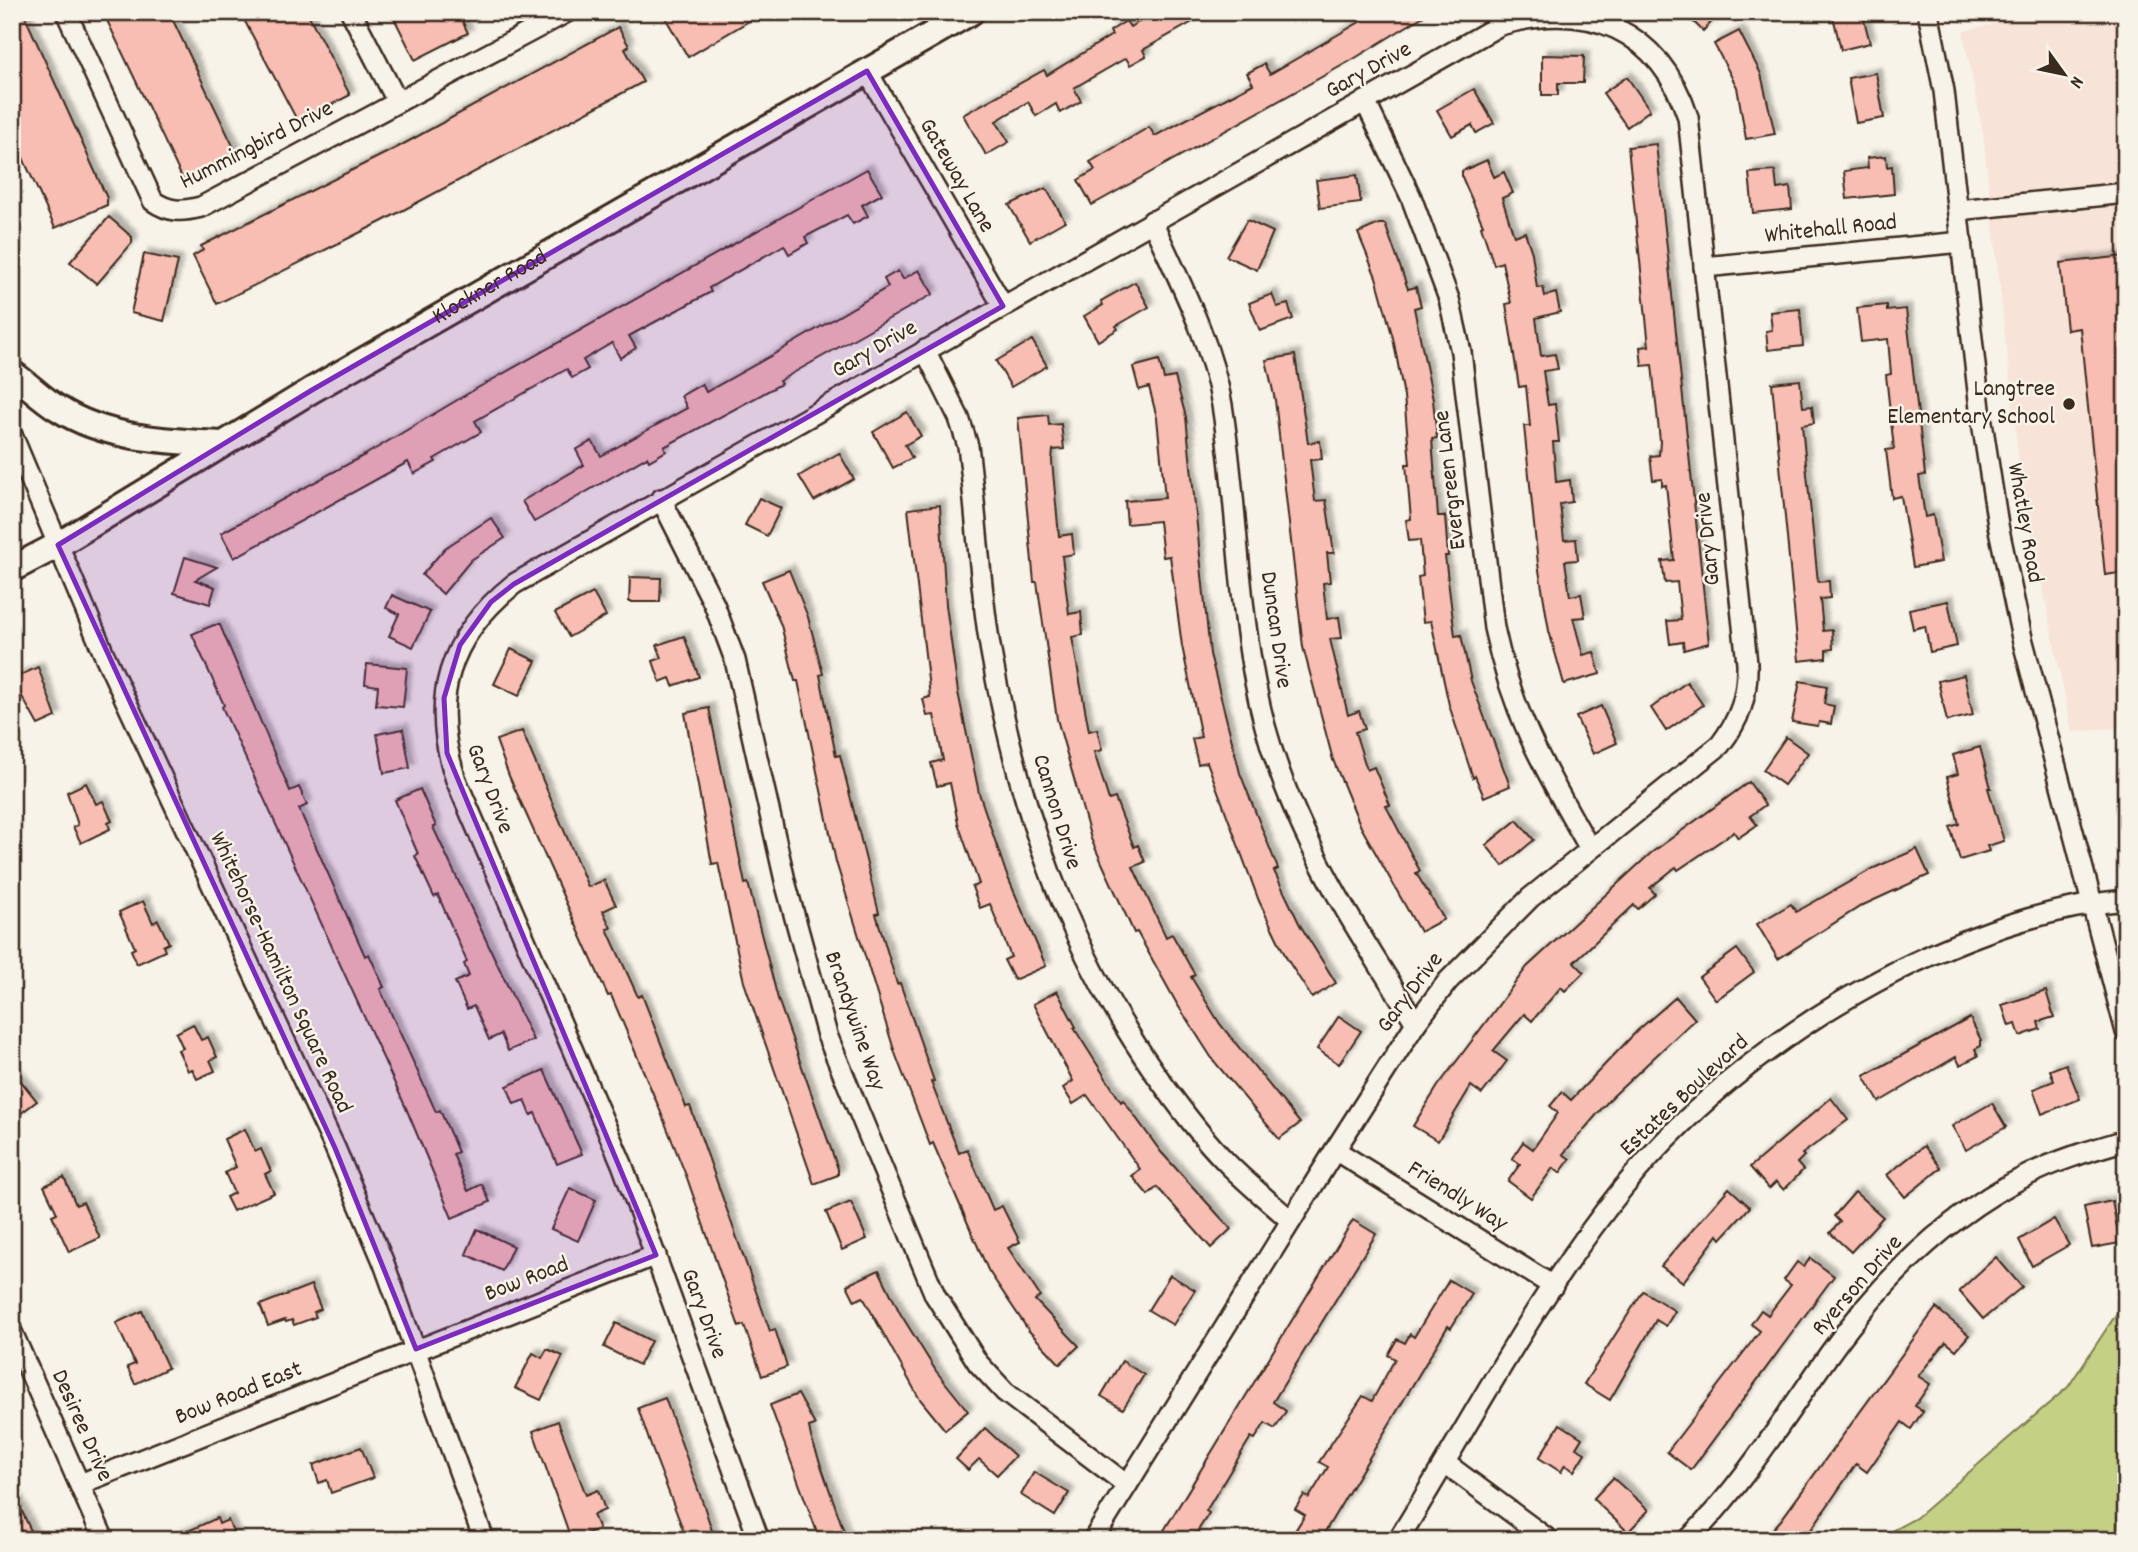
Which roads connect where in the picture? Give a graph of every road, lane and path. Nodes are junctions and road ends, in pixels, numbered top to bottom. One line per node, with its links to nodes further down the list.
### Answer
1 (66, 12): 7 (street, Hummingbird Drive)
2 (351, 12): 7 (street)
3 (567, 12): 7 (street, Hummingbird Drive)
4 (971, 12): 6 (main road, Klockner Road)
5 (1928, 12): 10 (street, Whatley Road)
6 (867, 71): 14 (street, Gateway Lane); 18 (main road, Klockner Road)
7 (397, 101)
8 (1365, 101): 11 (street, Gary Drive); 13 (street, Gary Drive); 22 (street, Evergreen Lane)
9 (2126, 193): 10 (street)
10 (1958, 211): 12 (street, Whatley Road)
11 (1152, 222): 14 (street, Gary Drive); 25 (street, Duncan Drive)
12 (1962, 242): 13 (street, Whitehall Road); 24 (street, Whatley Road)
13 (1704, 267): 22 (street, Gary Drive)
14 (1003, 306): 15 (street, Gary Drive)
15 (925, 350): 19 (street, Gary Drive); 29 (street, Cannon Drive)
16 (12, 373): 18 (main road)
17 (12, 435): 20 (street, Whitehorse-Hamilton Square Road)
18 (221, 444): 20 (main road, Klockner Road)
19 (661, 499): 30 (street, Gary Drive); 36 (street, Brandywine Way)
20 (58, 545): 21 (main road, Klockner Road); 33 (street, Whitehorse-Hamilton Square Road)
21 (12, 569)
22 (1590, 849): 25 (street, Gary Drive)
23 (2126, 900): 24 (street, Estates Boulevard)
24 (2092, 904): 26 (street, Whatley Road); 31 (street, Estates Boulevard)
25 (1416, 1023): 28 (street, Gary Drive)
26 (2126, 1032)
27 (2126, 1140): 43 (street, Ryerson Drive)
28 (1335, 1150): 29 (street, Gary Drive); 31 (street, Friendly Way)
29 (1291, 1221): 36 (street, Gary Drive)
30 (656, 1255): 33 (street, Bow Road); 39 (street, Gary Drive)
31 (1553, 1286): 34 (street, Estates Boulevard)
32 (12, 1332): 35 (street, Desiree Drive)
33 (416, 1349): 35 (street, Bow Road East); 38 (street, Whitehorse-Hamilton Square Road)
34 (1446, 1463): 41 (street, Estates Boulevard); 42 (street)
35 (80, 1485): 37 (street, Desiree Drive)
36 (1127, 1485): 40 (street, Gary Drive)
37 (104, 1540)
38 (484, 1540)
39 (759, 1540)
40 (1093, 1540)
41 (1398, 1540)
42 (1549, 1540)
43 (1688, 1540)

